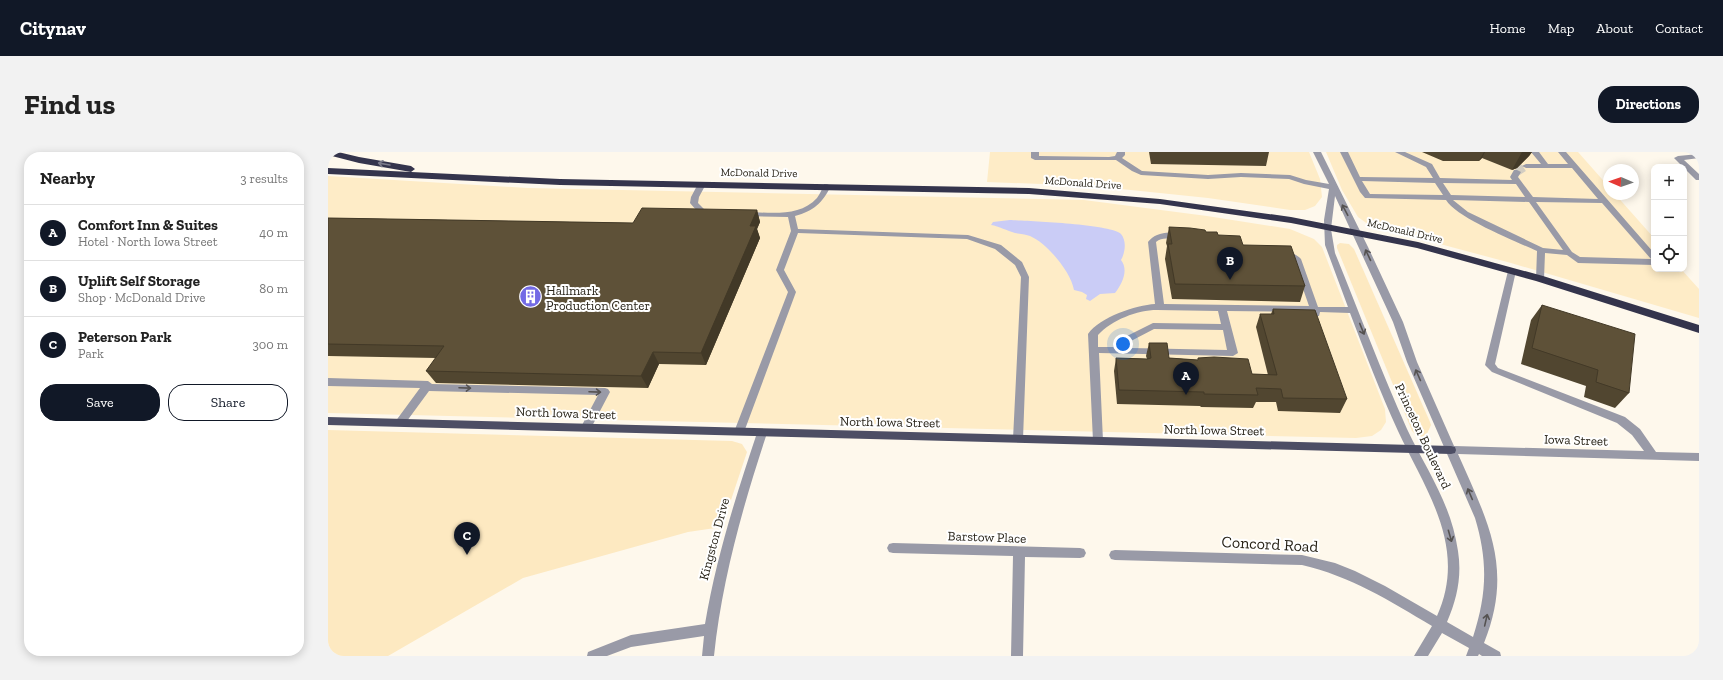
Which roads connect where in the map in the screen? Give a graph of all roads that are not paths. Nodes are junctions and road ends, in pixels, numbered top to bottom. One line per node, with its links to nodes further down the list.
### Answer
1 (328, 152): 15 (highway, one-way to 1)
2 (1035, 152): 8 (street)
3 (1317, 152): 22 (street, Princeton Boulevard)
4 (1344, 152): 17 (street)
5 (1399, 152): 18 (street)
6 (1535, 152): 11 (street)
7 (1562, 152): 12 (street)
8 (1119, 155): 22 (street)
9 (1699, 156): 16 (street)
10 (1526, 166): 11 (street)
11 (1546, 166): 12 (street)
12 (1574, 166): 25 (street)
13 (328, 171): 15 (highway)
14 (1517, 172): 19 (street)
15 (450, 177): 20 (highway, McDonald Drive)
16 (1699, 178)
17 (1358, 179): 18 (street); 23 (street)
18 (1438, 180): 19 (street); 23 (street)
19 (1518, 182): 24 (street)
20 (702, 184): 21 (highway, McDonald Drive); 26 (street)
21 (827, 186): 28 (street); 29 (highway, McDonald Drive)
22 (1333, 187): 29 (street, Princeton Boulevard); 31 (street, Princeton Boulevard, one-way to 22)
23 (1449, 198): 24 (street); 33 (street)
24 (1531, 200): 25 (street); 35 (street)
25 (1604, 201): 36 (street)
26 (722, 214)
27 (737, 214): 28 (street)
28 (791, 215): 30 (street)
29 (1328, 227): 31 (highway, McDonald Drive); 43 (street, Princeton Boulevard)
30 (795, 231): 54 (street); 56 (street)
31 (1357, 232): 38 (highway, McDonald Drive); 59 (street, Princeton Boulevard, one-way to 31)
32 (1186, 238): 40 (street)
33 (1541, 250): 35 (street); 39 (street)
34 (1272, 251): 42 (street)
35 (1569, 253): 37 (street)
36 (1651, 255)
37 (1651, 262)
38 (1512, 271): 39 (highway, McDonald Drive); 60 (street)
39 (1540, 279): 46 (highway, McDonald Drive)
40 (1160, 307): 41 (street); 47 (street)
41 (1222, 308): 42 (street); 45 (street)
42 (1314, 310): 43 (street); 44 (street)
43 (1354, 310): 58 (street, Princeton Boulevard, one-way to 58)
44 (1319, 324)
45 (1227, 327): 48 (street); 48 (street)
46 (1699, 329)
47 (1093, 350): 48 (street); 57 (street)
48 (1127, 351)
49 (328, 382): 50 (street)
50 (426, 387): 52 (street); 53 (street, one-way to 53)
51 (328, 420): 52 (main road, North Iowa Street)
52 (400, 422): 53 (main road, North Iowa Street)
53 (586, 427): 54 (main road, North Iowa Street)
54 (739, 432): 55 (main road, North Iowa Street)
55 (762, 433): 56 (main road, North Iowa Street); 67 (street, Kingston Drive)
56 (1018, 439): 57 (main road, North Iowa Street)
57 (1098, 441): 58 (main road, North Iowa Street)
58 (1413, 449): 59 (main road, North Iowa Street); 66 (street, Princeton Boulevard, one-way to 66)
59 (1451, 450): 60 (street, Iowa Street); 68 (street, Princeton Boulevard, one-way to 59)
60 (1653, 456): 61 (street, Iowa Street)
61 (1699, 457)
62 (893, 548): 63 (street, Barstow Place)
63 (1020, 552): 64 (street, Barstow Place); 71 (street)
64 (1080, 553)
65 (1116, 555): 66 (street, Concord Road)
66 (1439, 625): 68 (street, Concord Road); 72 (street, Princeton Boulevard)
67 (710, 629): 69 (street); 70 (street, Kingston Drive)
68 (1474, 651): 73 (street, Concord Road)
69 (593, 656)
70 (708, 656)
71 (1017, 656)
72 (1420, 656)
73 (1495, 656)

